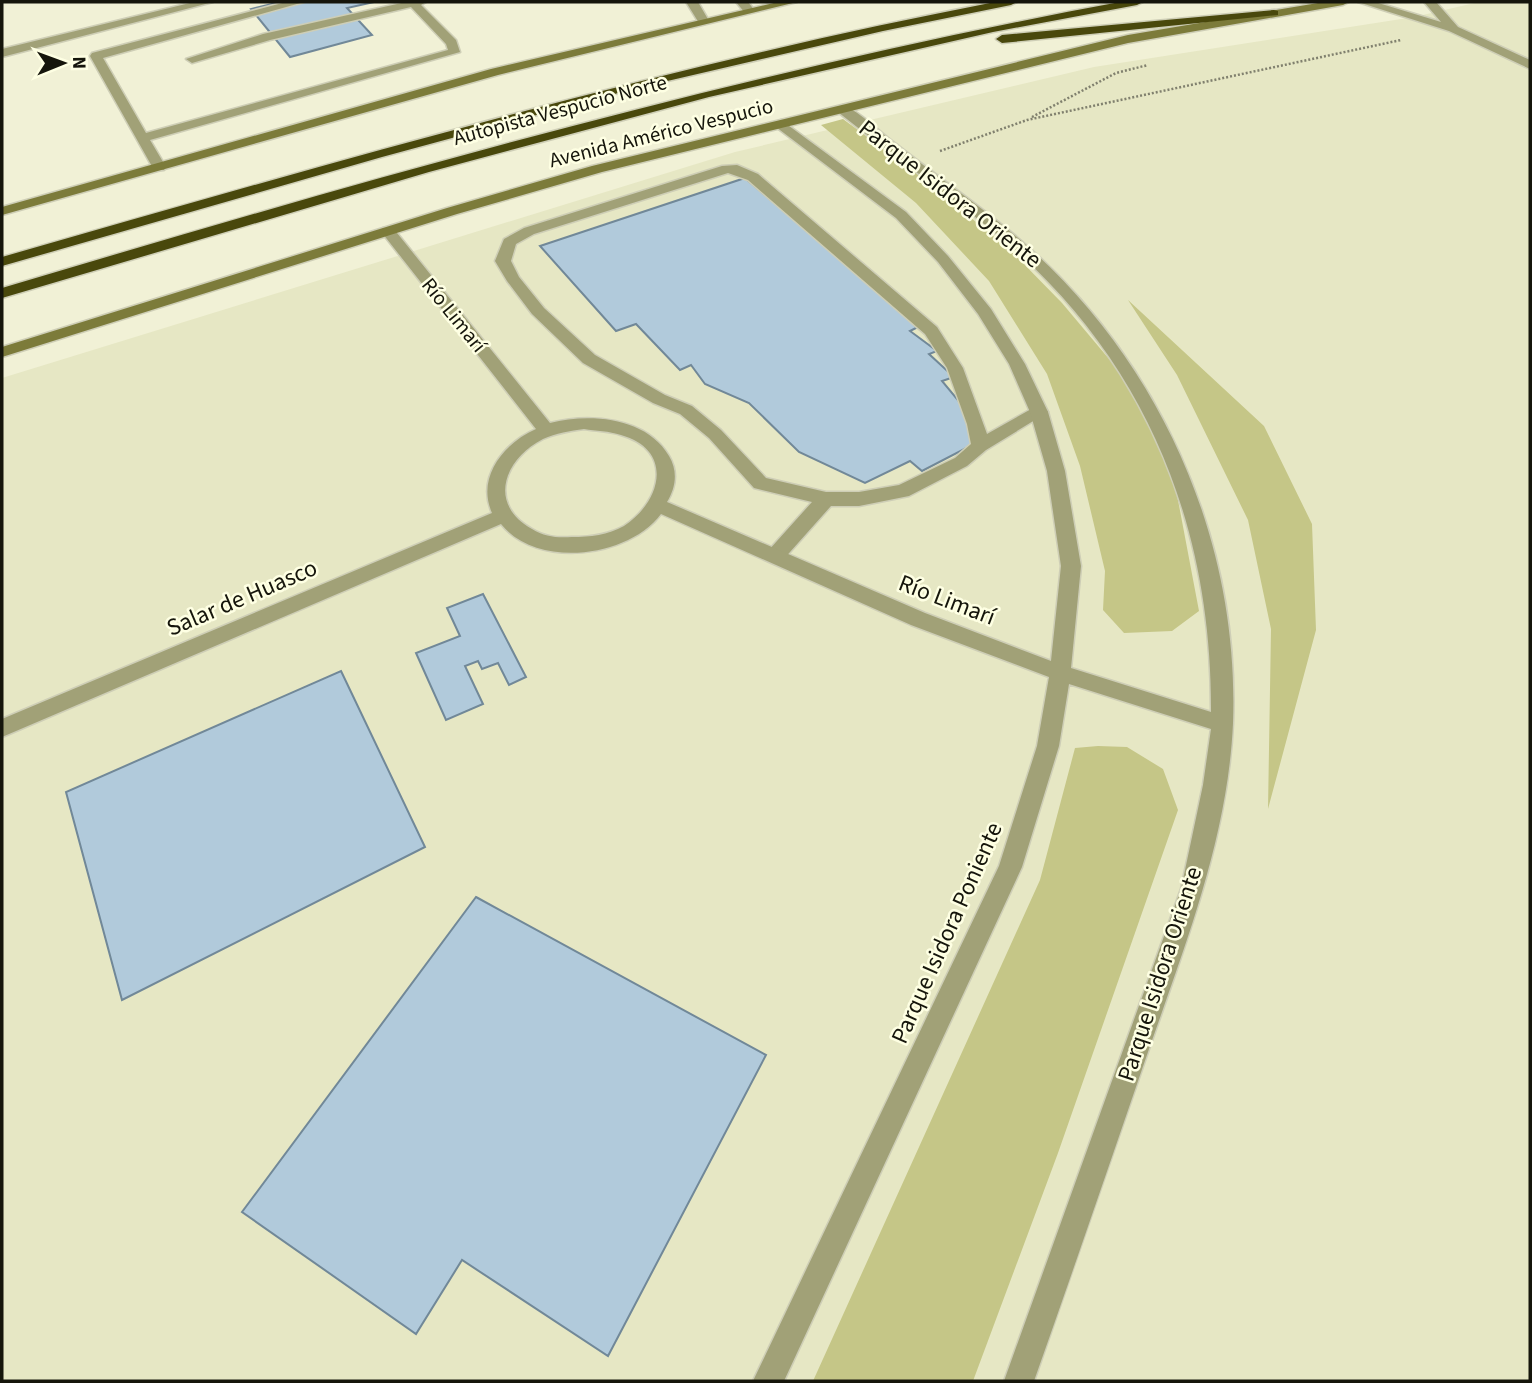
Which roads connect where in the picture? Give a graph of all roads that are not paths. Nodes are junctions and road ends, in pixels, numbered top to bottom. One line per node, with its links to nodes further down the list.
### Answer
1 (207, 2): 16 (street)
2 (299, 2): 19 (street)
3 (417, 2): 17 (street); 23 (street)
4 (692, 2): 14 (street)
5 (790, 2): 11 (street)
6 (1011, 2): 27 (highway, Autopista Vespucio Norte)
7 (1137, 2): 18 (highway, Autopista Vespucio Norte)
8 (1343, 2): 12 (street, Avenida Américo Vespucio)
9 (1364, 2): 15 (street)
10 (1430, 2): 15 (street)
11 (746, 6): 14 (street)
12 (1274, 13): 18 (highway); 21 (street, Avenida Américo Vespucio)
13 (261, 21): 19 (street)
14 (703, 21): 24 (street)
15 (1453, 29): 20 (street)
16 (2, 53)
17 (192, 59)
18 (823, 63): 28 (highway, Autopista Vespucio Norte)
19 (99, 65): 23 (street)
20 (1530, 65)
21 (843, 109): 22 (street, Avenida Américo Vespucio); 38 (street, Parque Isidora Oriente)
22 (781, 124): 26 (street, Avenida Américo Vespucio); 30 (street, Parque Isidora Poniente)
23 (142, 138): 24 (street)
24 (159, 167): 25 (street)
25 (2, 211)
26 (388, 231): 29 (street, Avenida Américo Vespucio); 31 (street, Río Limarí)
27 (2, 262)
28 (2, 293)
29 (2, 352)
30 (1039, 412): 32 (street); 37 (street, Parque Isidora Poniente)
31 (547, 431): 34 (street); 35 (street)
32 (980, 446): 33 (street); 33 (street)
33 (826, 499): 36 (street)
34 (659, 506): 35 (street); 36 (street, Río Limarí)
35 (502, 516): 39 (street, Salar de Huasco)
36 (775, 556): 37 (street, Río Limarí)
37 (1060, 673): 38 (street, Río Limarí); 40 (street, Parque Isidora Poniente)
38 (1222, 724): 41 (street, Parque Isidora Oriente)
39 (2, 728)
40 (768, 1381)
41 (1019, 1381)

